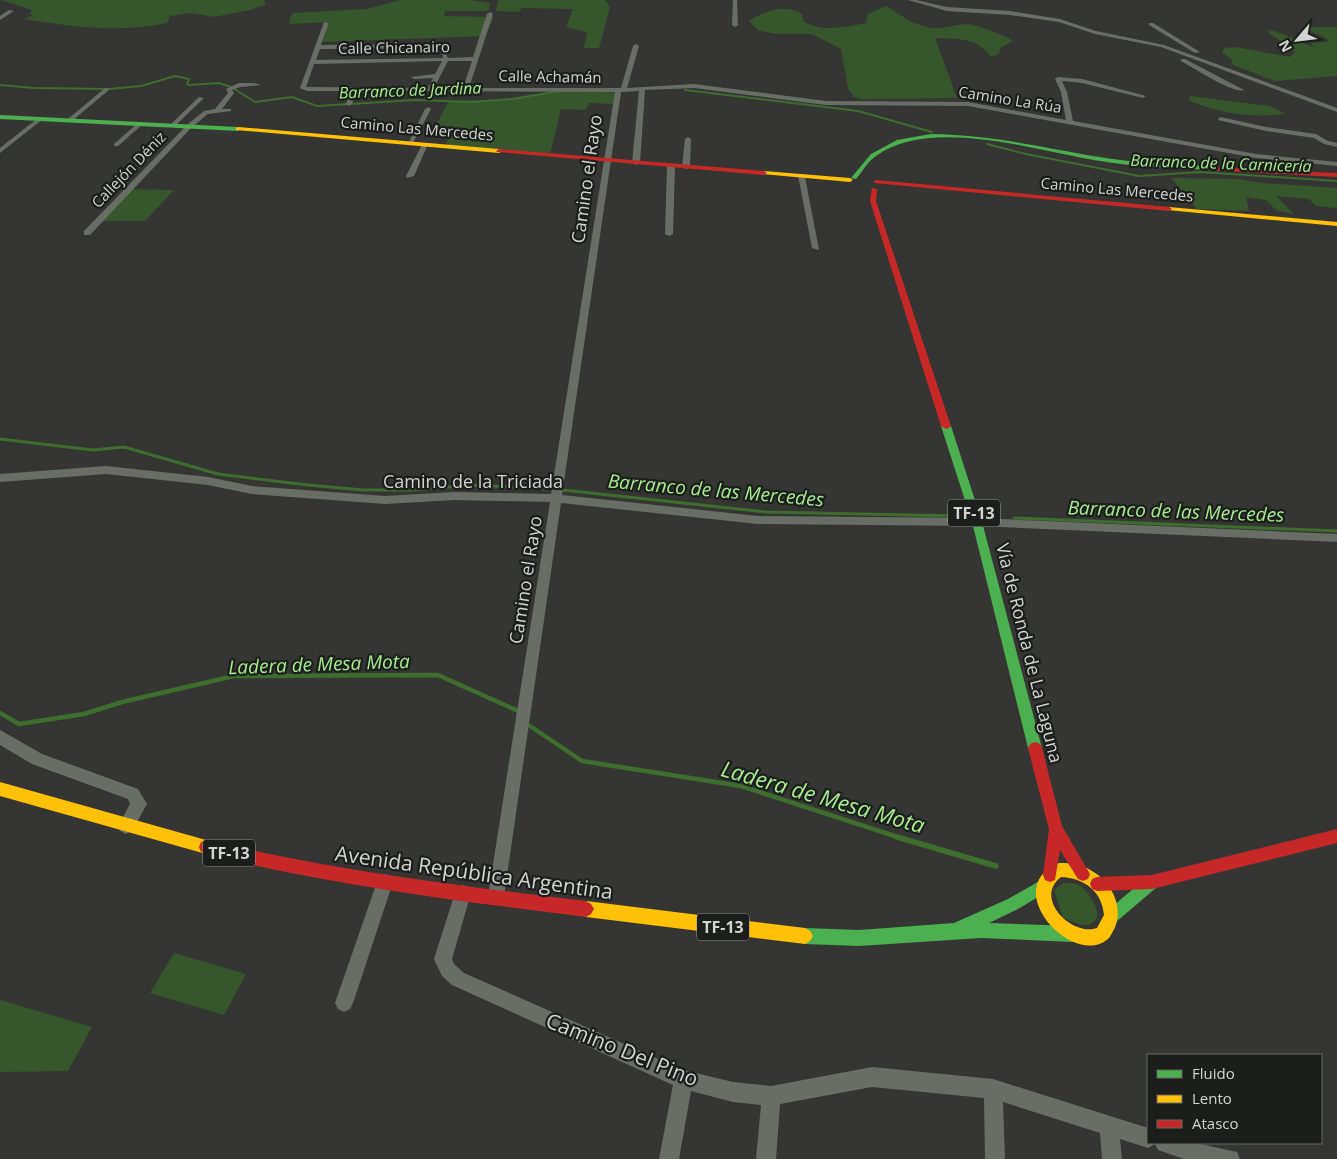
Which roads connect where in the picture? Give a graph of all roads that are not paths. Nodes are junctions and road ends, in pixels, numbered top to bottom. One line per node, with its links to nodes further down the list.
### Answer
1 (735, 0): 8 (street)
2 (910, 0): 10 (street)
3 (11, 12): 5 (street)
4 (490, 14): 14 (street)
5 (0, 18)
6 (326, 23): 12 (street)
7 (1151, 24): 17 (street)
8 (735, 26)
9 (1150, 37): 10 (street)
10 (1146, 42): 13 (street)
11 (636, 46): 26 (street, Camino el Rayo)
12 (318, 47): 15 (street); 16 (street)
13 (1173, 49): 17 (street); 27 (street)
14 (476, 59): 15 (street, Calle Chicanairo); 25 (street)
15 (446, 60): 16 (street, Calle Chicanairo); 19 (street)
16 (313, 62): 24 (street, Calle Achamán)
17 (1223, 67): 34 (street)
18 (414, 76): 19 (street)
19 (437, 76): 21 (street)
20 (258, 85): 31 (street)
21 (431, 88): 24 (street, Calle Achamán); 25 (street, Calle Achamán)
22 (642, 88): 26 (street, Camino La Rúa); 39 (street, Camino La Rúa); 50 (street)
23 (107, 89): 38 (street)
24 (355, 89): 30 (street)
25 (466, 89): 26 (street, Calle Achamán)
26 (621, 90): 49 (street, Camino el Rayo)
27 (1241, 90)
28 (1143, 96): 39 (street)
29 (201, 98): 41 (street)
30 (348, 104)
31 (218, 109): 33 (street); 42 (street, Callejón Déniz)
32 (428, 109): 44 (street)
33 (229, 110)
34 (1337, 110)
35 (0, 117): 36 (main road, Camino Las Mercedes)
36 (40, 119): 38 (main road, Camino Las Mercedes); 48 (street)
37 (1220, 119): 47 (street)
38 (70, 120): 40 (main road, Camino Las Mercedes)
39 (1070, 122): 51 (street, Camino La Rúa)
40 (141, 123): 41 (main road, Camino Las Mercedes); 46 (street)
41 (174, 124): 42 (main road, Camino Las Mercedes)
42 (191, 125): 44 (main road, Camino Las Mercedes); 62 (street, Callejón Déniz)
43 (688, 139): 54 (street)
44 (410, 143): 45 (main road, Camino Las Mercedes)
45 (425, 144): 49 (main road, Camino Las Mercedes); 56 (street)
46 (116, 145)
47 (1337, 145)
48 (0, 151)
49 (606, 160): 50 (main road, Camino Las Mercedes); 66 (street, Camino el Rayo)
50 (636, 163): 53 (main road, Camino Las Mercedes)
51 (1337, 164)
52 (864, 165): 55 (main road); 58 (main road); 59 (main road)
53 (672, 166): 54 (main road, Camino Las Mercedes); 63 (street)
54 (686, 167): 57 (main road, Camino Las Mercedes)
55 (1337, 175)
56 (410, 176)
57 (801, 177): 58 (main road, Camino Las Mercedes); 64 (street)
58 (854, 184): 59 (main road, Camino Las Mercedes); 60 (main road)
59 (875, 184): 60 (main road, Vía de Ronda de La Laguna / TF-13); 61 (main road, Camino Las Mercedes)
60 (873, 202): 67 (main road, Vía de Ronda de La Laguna / TF-13)
61 (1337, 224)
62 (87, 233)
63 (669, 234)
64 (816, 248)
65 (0, 478): 66 (street, Camino de la Triciada)
66 (556, 498): 67 (street, Camino de la Triciada); 81 (street, Camino el Rayo)
67 (977, 522): 68 (street, Camino de la Triciada); 72 (main road, Vía de Ronda de La Laguna / TF-13)
68 (1337, 538)
69 (0, 737): 71 (street)
70 (0, 789): 71 (main road, Avenida República Argentina / TF-13)
71 (126, 826): 76 (main road, Avenida República Argentina / TF-13)
72 (1056, 829): 74 (main road, Vía de Ronda de La Laguna / TF-13); 75 (main road, Vía de Ronda de La Laguna / TF-13)
73 (1337, 836): 77 (main road)
74 (1083, 874): 75 (main road, TF-13); 78 (main road, TF-13)
75 (1050, 875): 79 (main road, TF-13)
76 (385, 882): 80 (main road, Avenida República Argentina / TF-13); 85 (street)
77 (1152, 882): 78 (main road); 82 (main road)
78 (1097, 884): 82 (main road, TF-13)
79 (1043, 886): 83 (main road, Avenida República Argentina / TF-13); 84 (main road)
80 (463, 893): 81 (main road, Avenida República Argentina / TF-13); 86 (street, Camino Del Pino)
81 (496, 896): 83 (main road, Avenida República Argentina / TF-13)
82 (1111, 916): 84 (main road, TF-13)
83 (952, 932): 84 (main road, Avenida República Argentina / TF-13)
84 (1073, 934)
85 (344, 1003)
86 (683, 1080): 88 (street, Camino Del Pino); 92 (street)
87 (993, 1089): 88 (street, Camino Del Pino); 89 (street, Camino Del Pino); 94 (street)
88 (771, 1096): 93 (street)
89 (1109, 1125): 90 (street, Camino Del Pino); 95 (street)
90 (1147, 1138)
91 (1168, 1144): 96 (street)
92 (669, 1159)
93 (766, 1159)
94 (995, 1159)
95 (1112, 1159)
96 (1230, 1159)

